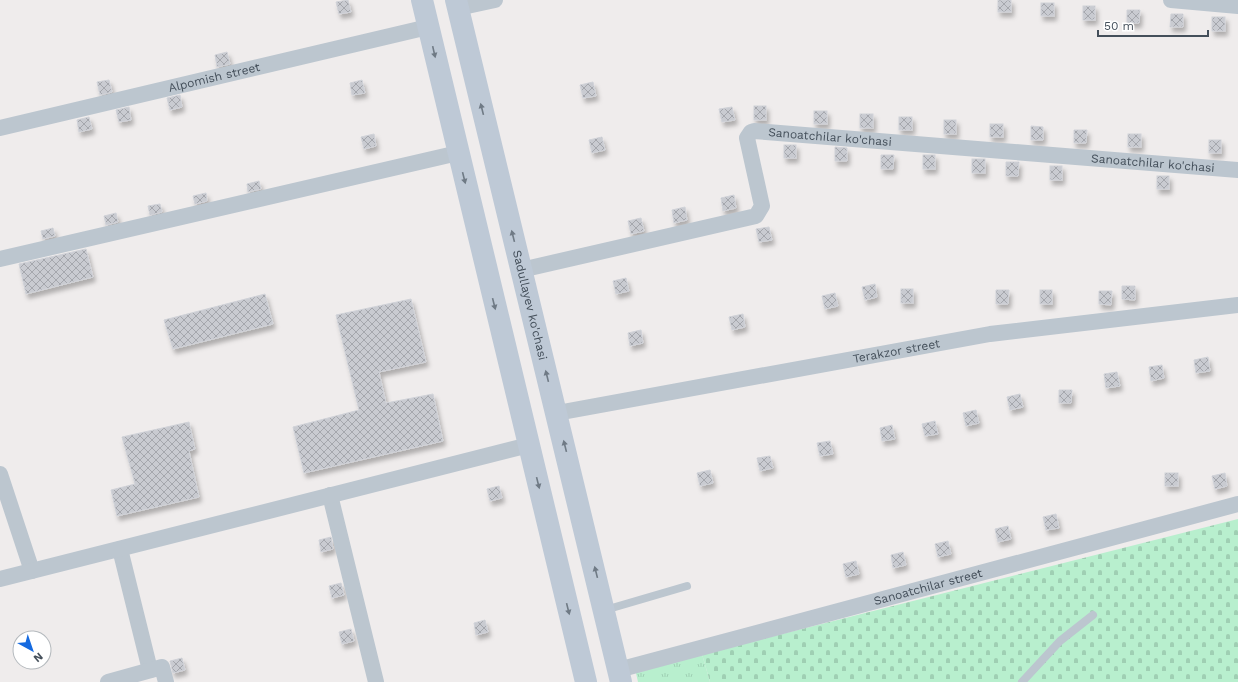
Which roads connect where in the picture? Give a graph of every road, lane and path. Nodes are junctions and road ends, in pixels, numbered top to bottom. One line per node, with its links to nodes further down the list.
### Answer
1 (422, 0): 6 (main road)
2 (495, 0): 4 (street)
3 (1171, 0): 5 (street)
4 (457, 4): 11 (main road, Sadullayev ko'chasi, one-way to 4)
5 (1238, 6)
6 (428, 27): 7 (street, Alpomish street); 8 (main road, one-way to 8)
7 (0, 128)
8 (458, 154): 10 (street); 14 (main road, one-way to 14)
9 (1238, 170): 11 (street, Sanoatchilar ko'chasi)
10 (0, 259)
11 (521, 270): 13 (main road, Sadullayev ko'chasi, one-way to 11)
12 (1238, 305): 13 (street, Terakzor street)
13 (557, 413): 23 (main road, Sadullayev ko'chasi, one-way to 13)
14 (529, 445): 16 (street); 24 (main road, one-way to 24)
15 (0, 474): 19 (street)
16 (330, 495): 18 (street); 29 (street)
17 (1238, 504): 26 (street, Sanoatchilar street)
18 (120, 549): 19 (street); 25 (street)
19 (32, 571): 20 (street)
20 (0, 579)
21 (687, 586): 23 (lane)
22 (1093, 615): 31 (lane)
23 (607, 620): 24 (main road); 26 (main road, Sadullayev ko'chasi)
24 (575, 636): 30 (main road)
25 (150, 670): 27 (street); 28 (street)
26 (620, 676)
27 (108, 682)
28 (166, 682)
29 (376, 682)
30 (586, 682)
31 (1022, 682)

